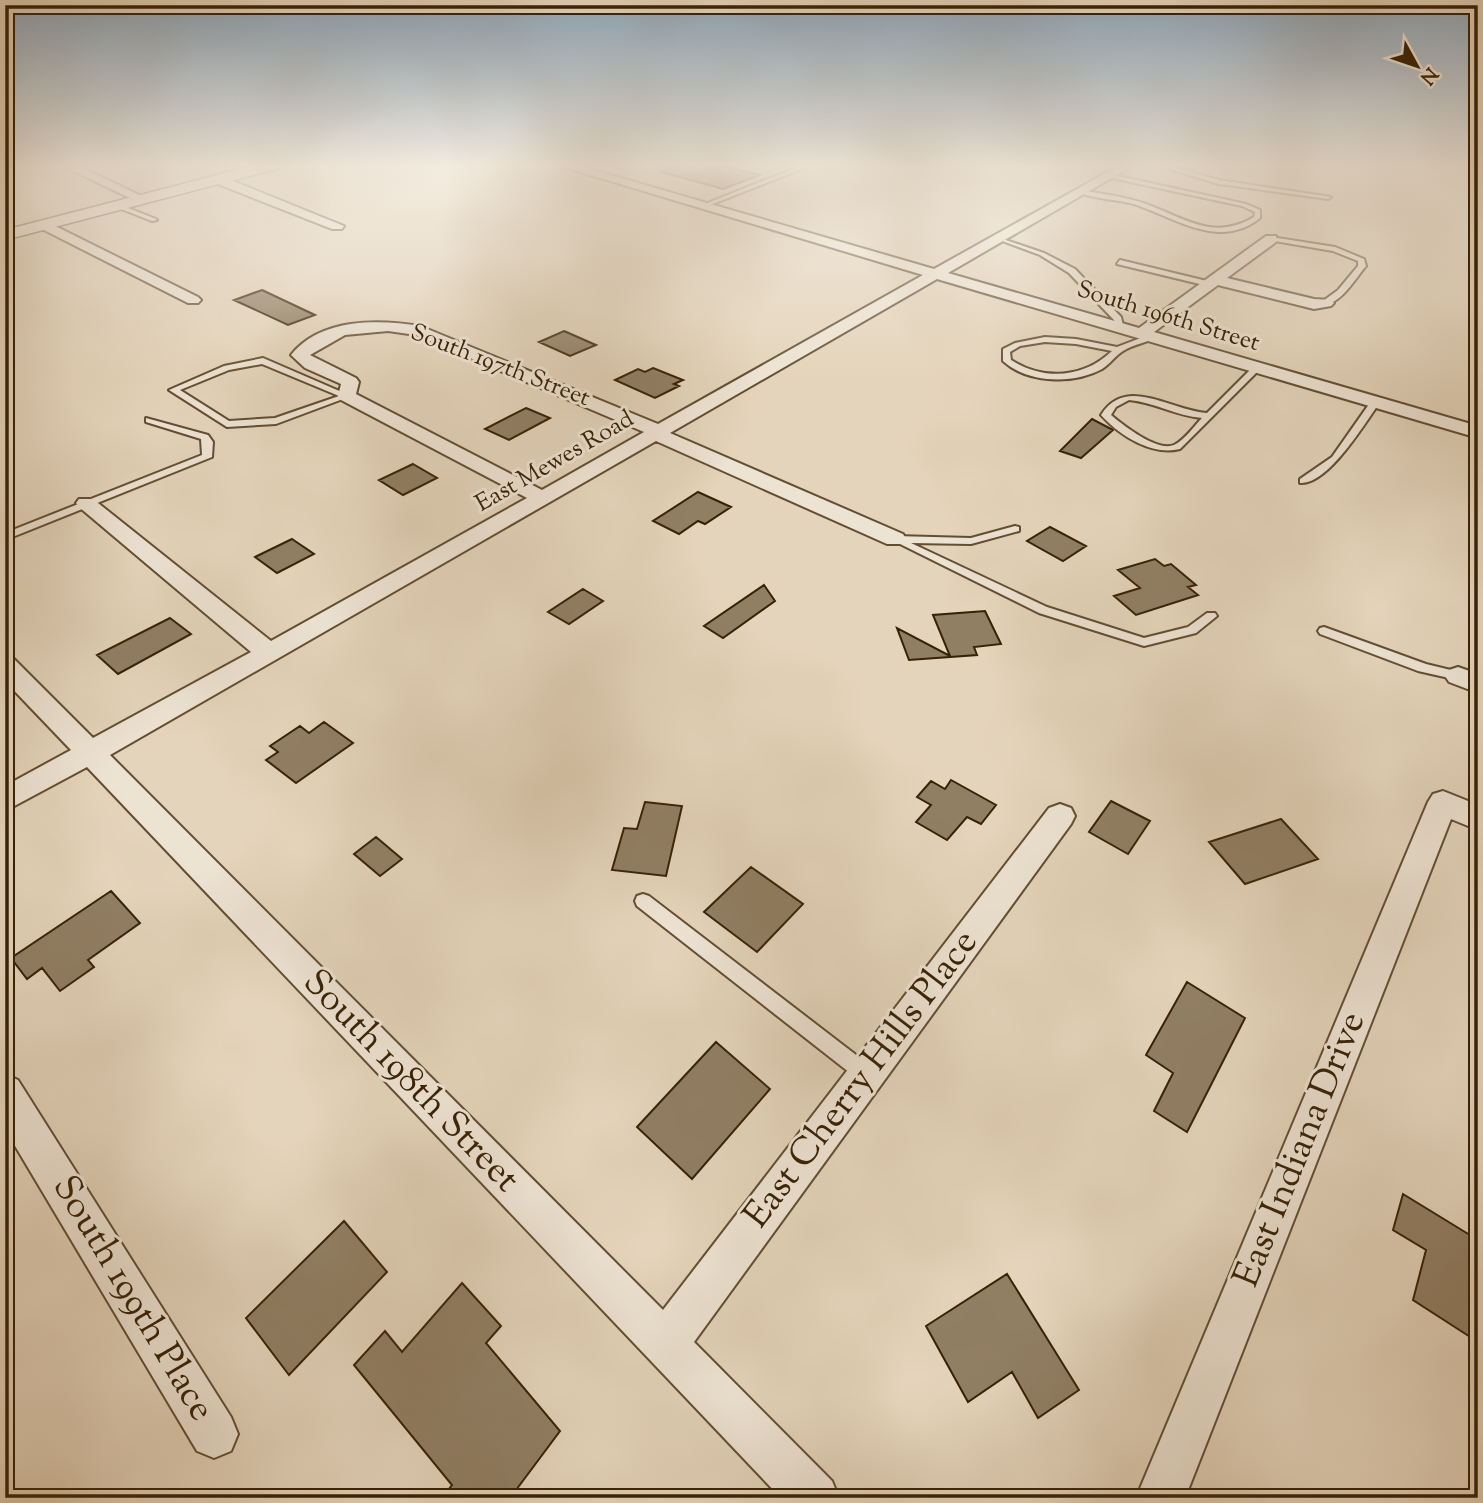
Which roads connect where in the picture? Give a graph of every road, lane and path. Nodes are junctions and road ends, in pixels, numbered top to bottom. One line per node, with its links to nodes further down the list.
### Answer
1 (65, 235): 9 (street)
2 (806, 235): 7 (street, South 196th Street)
3 (1004, 235): 4 (street, East Mewes Road)
4 (999, 238): 7 (street, East Mewes Road); 11 (lane)
5 (1271, 239): 8 (street); 10 (lane)
6 (1120, 261): 8 (lane)
7 (937, 272): 11 (street, South 196th Street); 20 (street, East Mewes Road)
8 (1211, 282): 10 (street); 12 (street)
9 (193, 300)
10 (1326, 303)
11 (1121, 327): 12 (street, South 196th Street)
12 (1148, 335): 13 (lane); 14 (street, South 196th Street)
13 (1118, 350): 13 (lane)
14 (1258, 368): 16 (street, South 196th Street); 17 (lane)
15 (347, 396): 15 (lane); 20 (street, South 197th Street); 22 (street, South 197th Street)
16 (1375, 402): 19 (street, South 196th Street); 21 (lane)
17 (1210, 415): 17 (lane)
18 (149, 420): 23 (lane)
19 (1478, 432)
20 (659, 433): 22 (street, East Mewes Road); 26 (street, South 197th Street)
21 (1304, 481)
22 (544, 499): 29 (street, East Mewes Road)
23 (86, 503): 25 (lane); 29 (street)
24 (1015, 529): 26 (lane)
25 (5, 537)
26 (895, 539): 27 (lane)
27 (1211, 616)
28 (1324, 631): 31 (lane)
29 (269, 653): 32 (street, East Mewes Road)
30 (5, 665): 32 (street, South 198th Street)
31 (1468, 680)
32 (90, 754): 33 (street, East Mewes Road); 39 (street, South 198th Street)
33 (5, 800)
34 (1461, 810): 42 (street, East Indiana Drive)
35 (1060, 816): 37 (street, East Cherry Hills Place)
36 (643, 901): 37 (lane)
37 (866, 1074): 39 (street, East Cherry Hills Place)
38 (5, 1093): 40 (street, South 199th Place)
39 (665, 1344): 41 (street, South 198th Street)
40 (214, 1434)
41 (815, 1498)
42 (1160, 1498)

